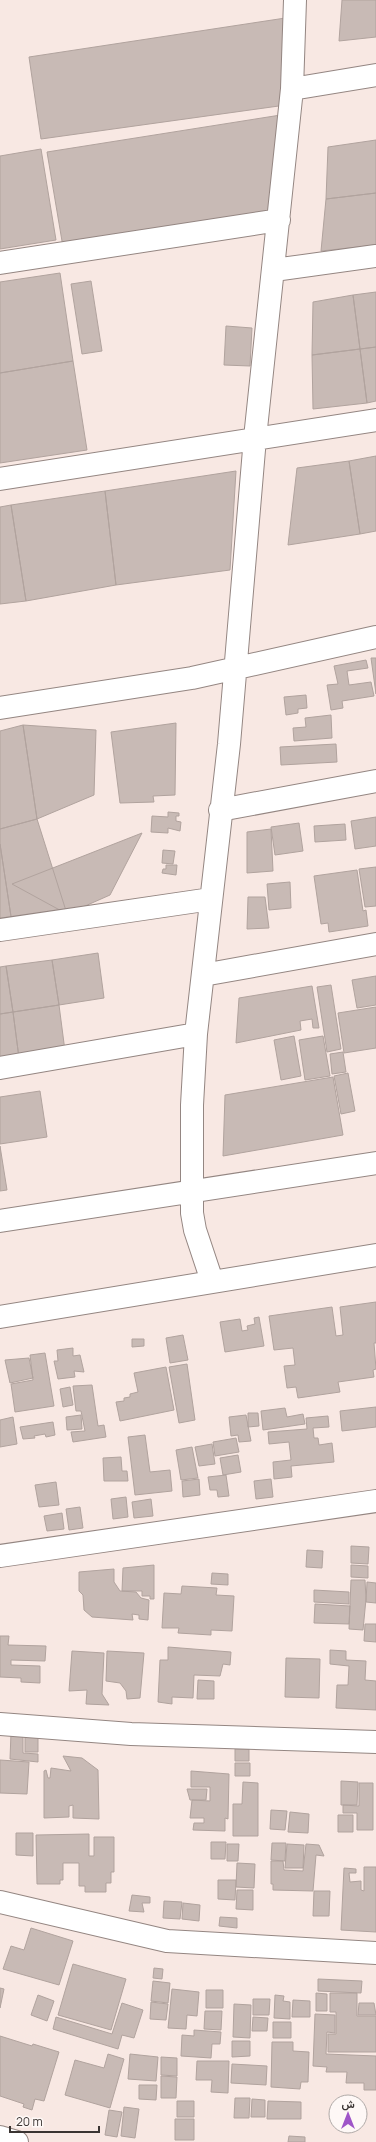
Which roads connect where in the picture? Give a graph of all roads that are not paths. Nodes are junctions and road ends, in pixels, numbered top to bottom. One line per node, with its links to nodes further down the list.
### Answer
1 (295, 0): 3 (street)
2 (376, 75): 3 (street)
3 (292, 89): 4 (street)
4 (279, 220): 6 (street); 7 (street)
5 (376, 256): 7 (street)
6 (0, 262)
7 (274, 270): 9 (street)
8 (376, 420): 9 (street)
9 (255, 438): 10 (street); 12 (street)
10 (0, 479)
11 (376, 637): 12 (street)
12 (235, 668): 13 (street); 15 (street)
13 (0, 708)
14 (376, 781): 15 (street)
15 (220, 810): 16 (street)
16 (211, 899): 17 (street); 19 (street)
17 (0, 930)
18 (376, 944): 19 (street)
19 (203, 975): 20 (street)
20 (196, 1034): 21 (street); 23 (street)
21 (0, 1068)
22 (376, 1163): 23 (street)
23 (192, 1193): 24 (street); 26 (street)
24 (0, 1221)
25 (376, 1255): 26 (street)
26 (212, 1281): 27 (street)
27 (0, 1317)
28 (376, 1500): 29 (street)
29 (0, 1556)
30 (0, 1724): 31 (street)
31 (376, 1742)
32 (0, 1902): 33 (street)
33 (376, 1953)
34 (0, 2136): 35 (street)
35 (17, 2142)

